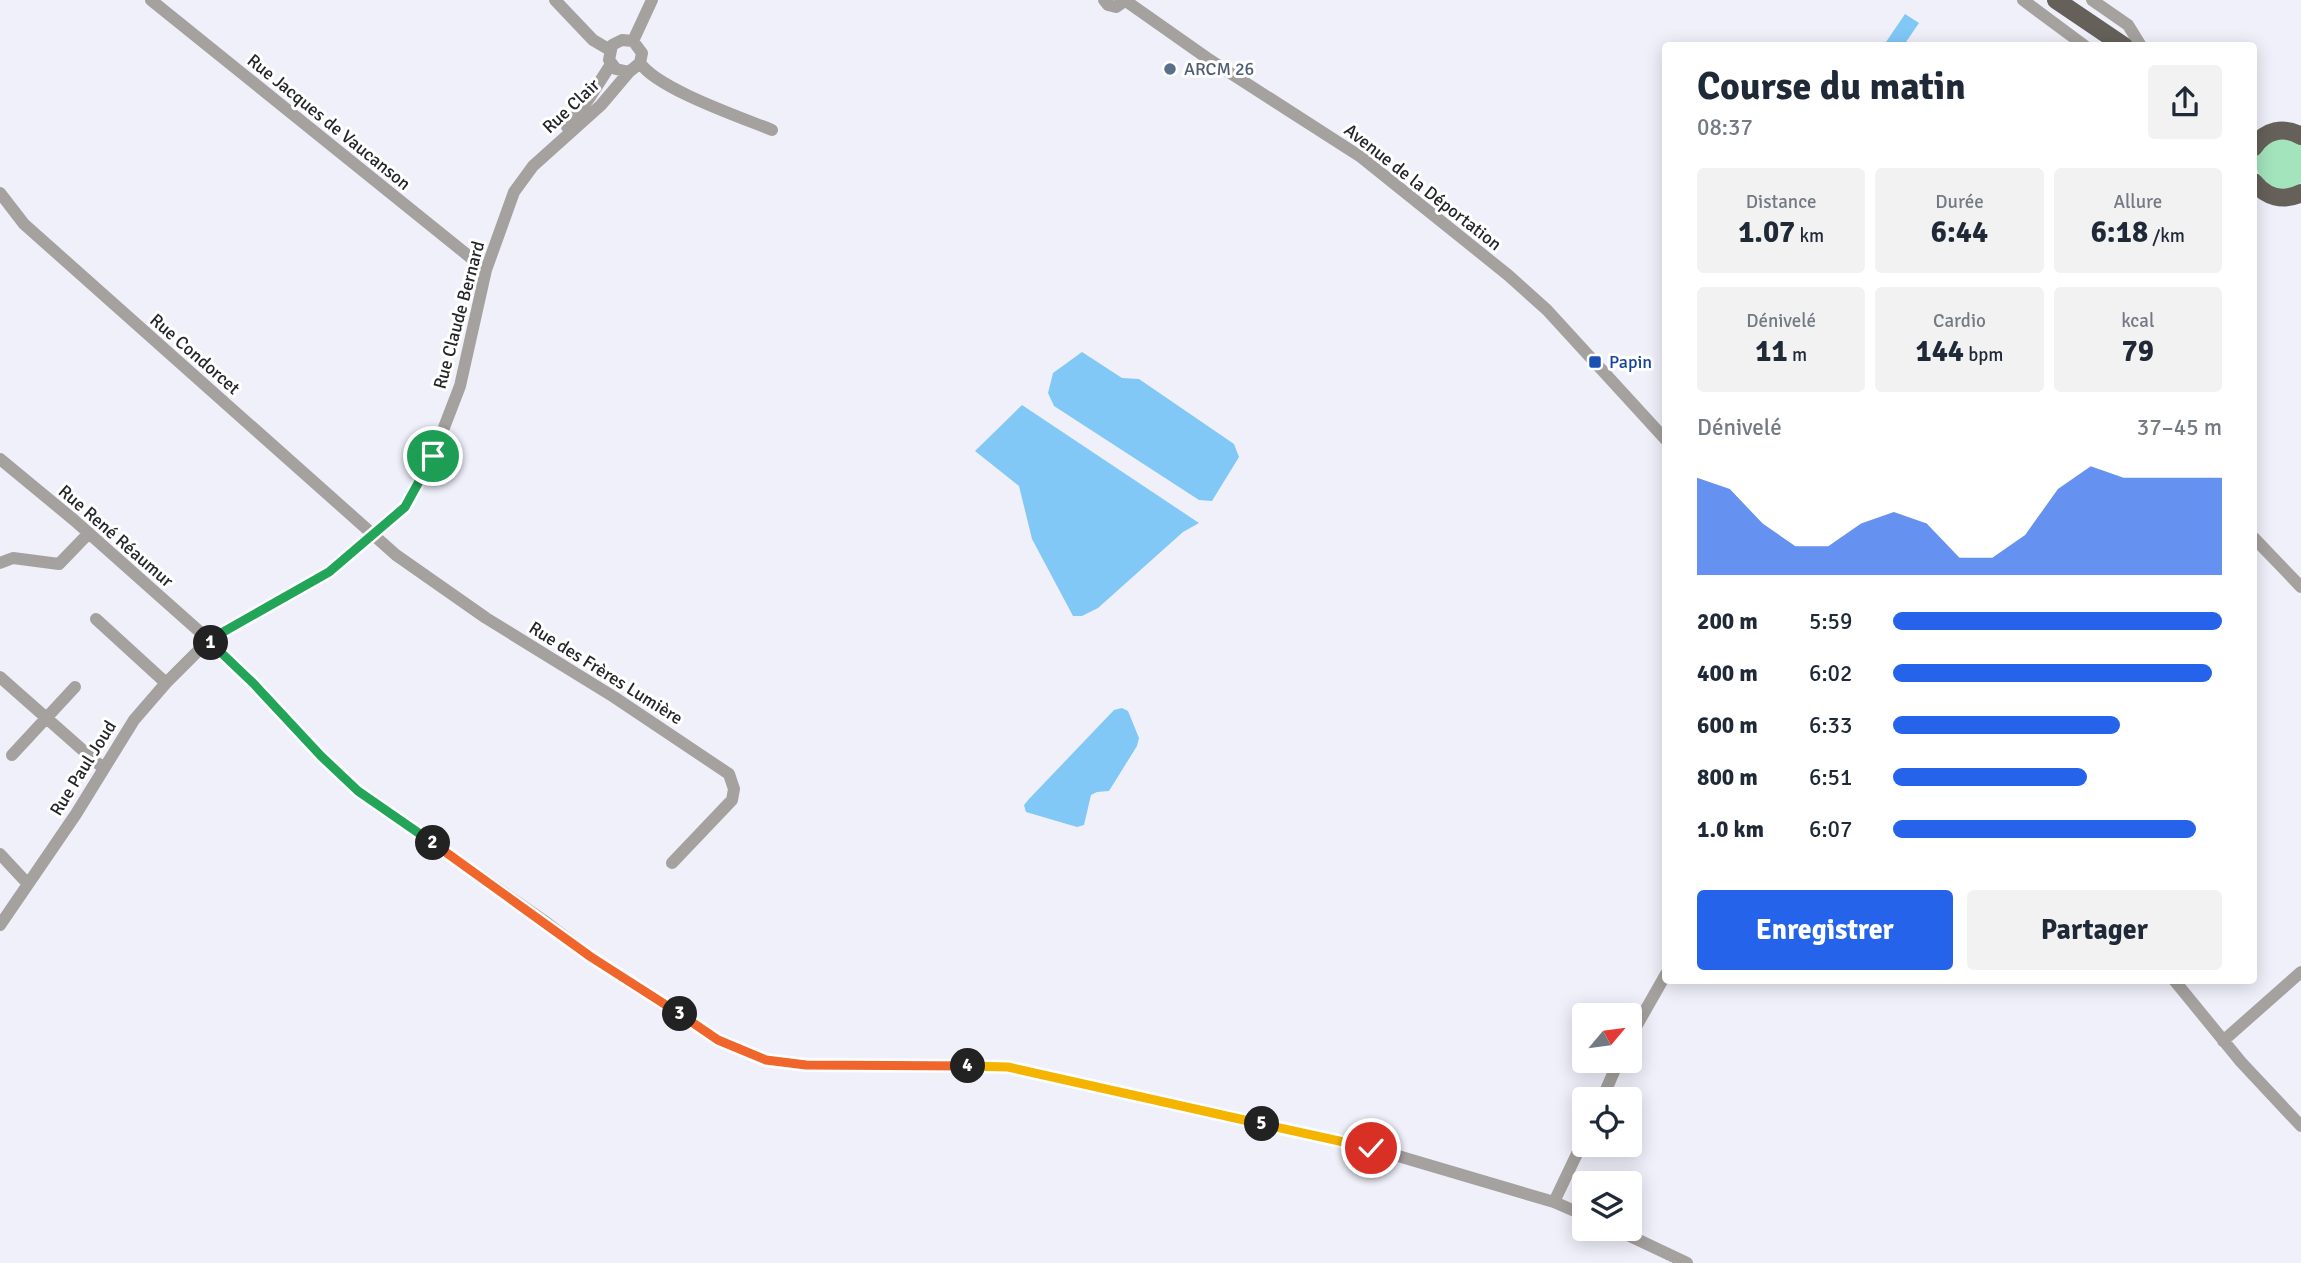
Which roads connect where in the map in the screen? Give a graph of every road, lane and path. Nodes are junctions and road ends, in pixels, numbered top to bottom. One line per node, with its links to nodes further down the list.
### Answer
1 (150, 0): 26 (street, Rue Jacques de Vaucanson)
2 (555, 0): 13 (street)
3 (652, 0): 9 (street)
4 (1104, 0): 8 (street)
5 (2023, 0): 10 (street)
6 (2056, 0): 11 (main road)
7 (2092, 0): 12 (street)
8 (1126, 1): 27 (street, Avenue de la Déportation)
9 (633, 41): 13 (street); 14 (street)
10 (2080, 42)
11 (2120, 42)
12 (2139, 42)
13 (610, 50): 15 (street)
14 (640, 63): 16 (street); 18 (street)
15 (611, 64): 16 (street); 22 (street, Rue Clair)
16 (629, 72): 22 (street, Rue Clair)
17 (2257, 126): 19 (main road)
18 (772, 130)
19 (2272, 132): 20 (main road); 21 (main road)
20 (2301, 136)
21 (2257, 143)
22 (549, 149): 26 (street, Rue Claude Bernard)
23 (2257, 187): 25 (main road)
24 (0, 193): 30 (street, Rue Condorcet)
25 (2301, 193)
26 (486, 270): 30 (street, Rue Claude Bernard)
27 (1662, 436)
28 (0, 459): 29 (street, Rue René Réaumur)
29 (89, 533): 32 (street); 35 (street, Rue René Réaumur)
30 (373, 535): 35 (street, Rue Claude Bernard); 43 (street, Rue des Frères Lumière)
31 (2257, 541): 33 (street)
32 (0, 563)
33 (2301, 587)
34 (96, 619): 37 (street)
35 (209, 640): 37 (street, Rue Paul Joud); 53 (street, Rue René Réaumur)
36 (0, 677): 39 (street)
37 (166, 683): 41 (street, Rue Paul Joud)
38 (75, 687): 39 (street)
39 (47, 718): 40 (street); 41 (street)
40 (12, 755)
41 (103, 768): 44 (street, Rue Paul Joud)
42 (0, 854): 44 (street)
43 (672, 863)
44 (27, 883): 45 (street, Rue Paul Joud)
45 (0, 925)
46 (2301, 972): 50 (street)
47 (1662, 981): 49 (street)
48 (2177, 984): 50 (street)
49 (1642, 1016)
50 (2223, 1041): 51 (street)
51 (2301, 1126)
52 (1575, 1157): 53 (street)
53 (1554, 1202): 54 (street, Rue René Réaumur)
54 (1572, 1210)
55 (1640, 1241): 56 (street)
56 (1687, 1263)

